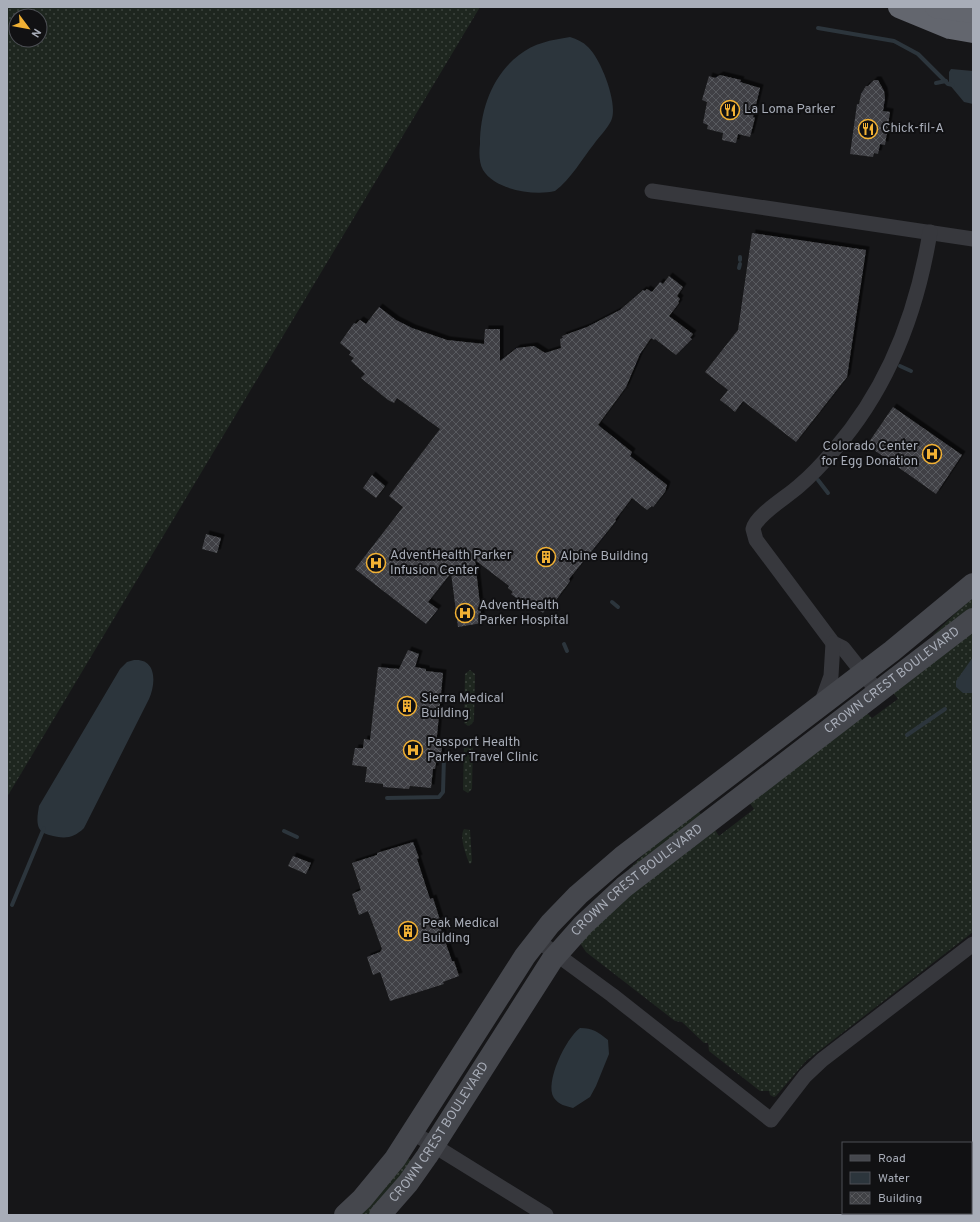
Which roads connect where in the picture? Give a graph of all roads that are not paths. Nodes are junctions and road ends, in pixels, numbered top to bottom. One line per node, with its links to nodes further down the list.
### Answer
1 (899, 7): 4 (highway)
2 (936, 7): 3 (highway)
3 (973, 12)
4 (973, 32)
5 (652, 191): 6 (street)
6 (930, 232): 7 (street); 12 (street)
7 (973, 239)
8 (973, 567): 10 (main road, CROWN CREST BOULEVARD)
9 (973, 584): 10 (main road, CROWN CREST BOULEVARD)
10 (929, 619): 13 (main road, CROWN CREST BOULEVARD)
11 (973, 619): 14 (main road, CROWN CREST BOULEVARD)
12 (833, 643): 13 (street); 15 (street)
13 (862, 673): 14 (street); 15 (main road, CROWN CREST BOULEVARD)
14 (878, 692): 17 (main road, CROWN CREST BOULEVARD)
15 (821, 704): 16 (main road, CROWN CREST BOULEVARD)
16 (708, 791): 17 (street); 18 (main road, CROWN CREST BOULEVARD)
17 (723, 811): 20 (main road, CROWN CREST BOULEVARD)
18 (537, 940): 20 (street); 21 (main road, CROWN CREST BOULEVARD)
19 (973, 944): 20 (street)
20 (557, 954): 22 (main road, CROWN CREST BOULEVARD)
21 (412, 1132): 22 (street); 23 (main road, CROWN CREST BOULEVARD)
22 (434, 1145): 24 (main road, CROWN CREST BOULEVARD); 25 (street)
23 (345, 1215)
24 (380, 1215)
25 (546, 1215)

